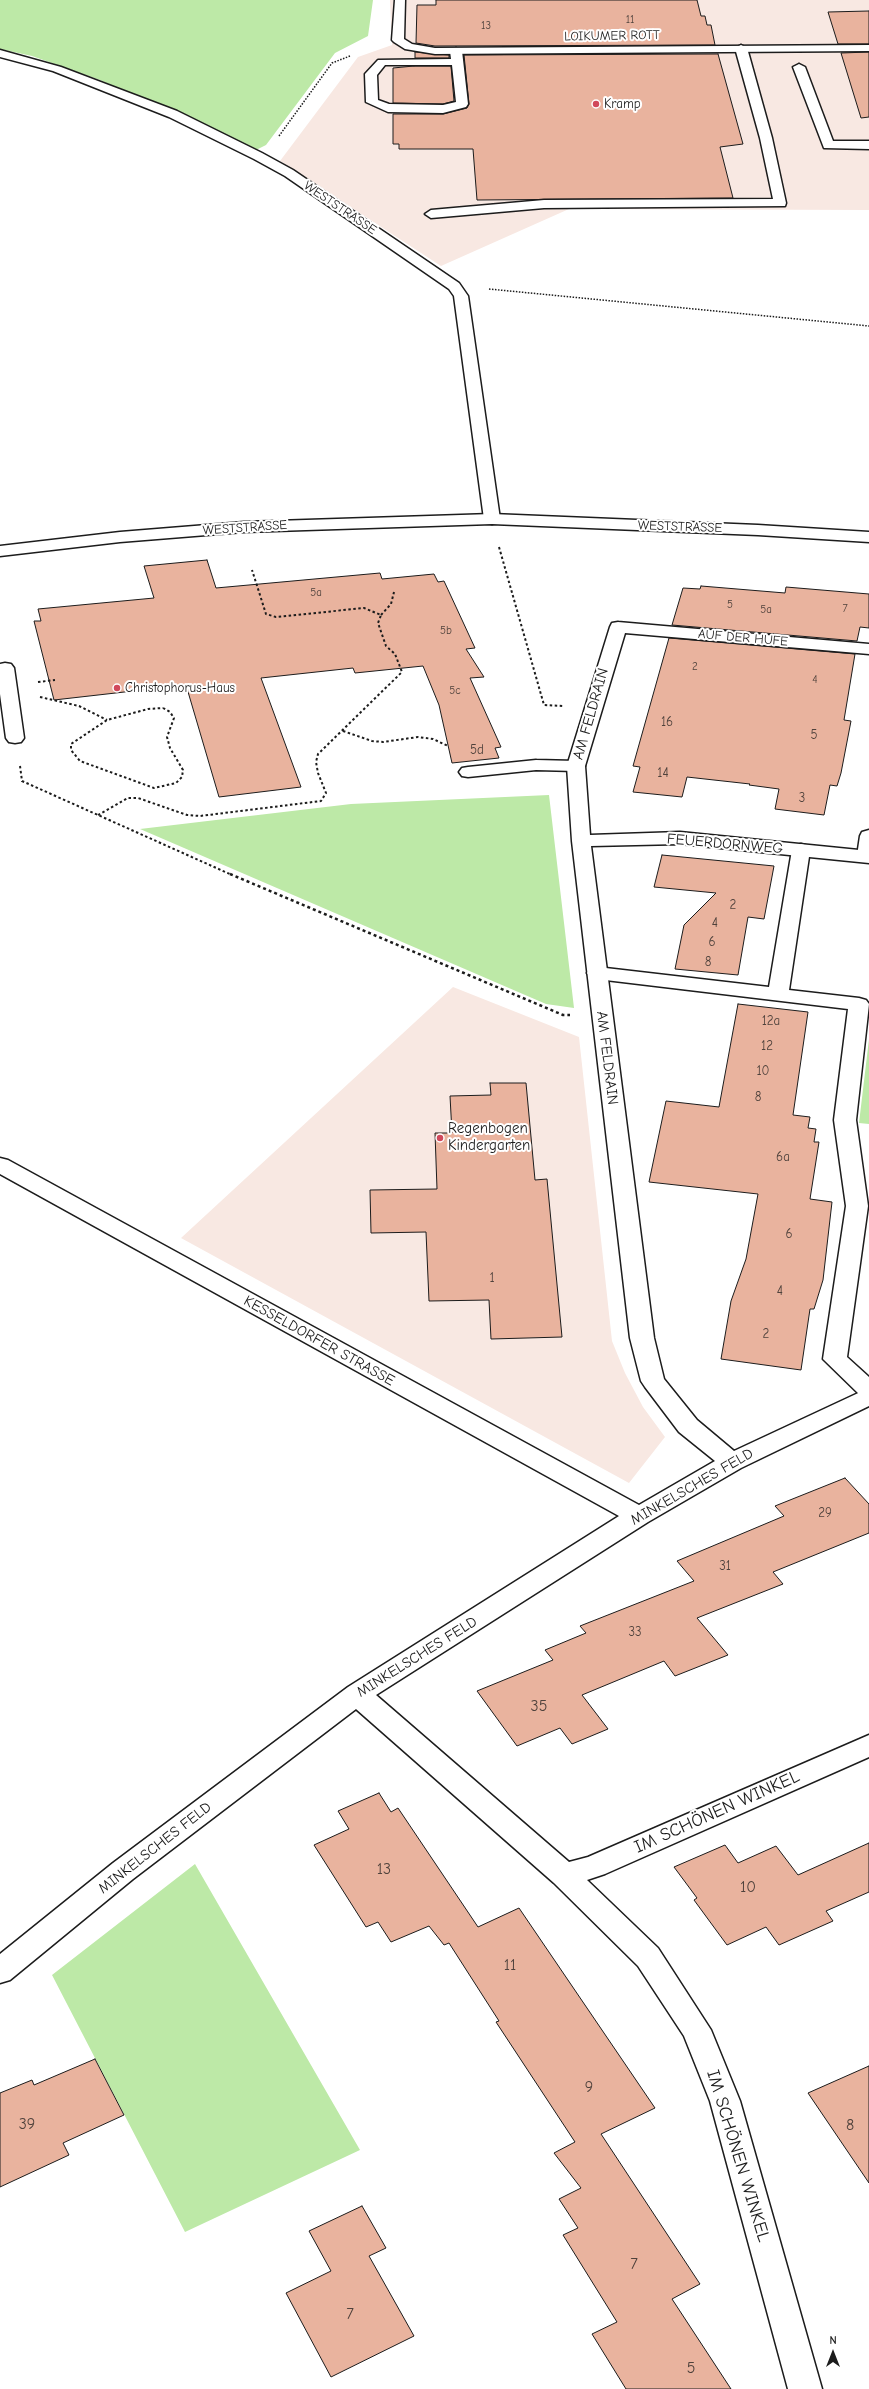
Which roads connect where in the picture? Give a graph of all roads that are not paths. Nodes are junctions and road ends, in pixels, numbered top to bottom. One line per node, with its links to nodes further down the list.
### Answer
1 (400, 0): 5 (street, LOIKUMER ROTT)
2 (741, 48): 3 (street, LOIKUMER ROTT); 5 (street, LOIKUMER ROTT); 8 (street)
3 (869, 48)
4 (0, 53): 9 (street, WESTSTRASSE)
5 (456, 56): 5 (street)
6 (799, 67): 7 (street)
7 (869, 145)
8 (431, 214)
9 (492, 519): 10 (street, WESTSTRASSE); 11 (street, WESTSTRASSE)
10 (869, 537)
11 (0, 551)
12 (618, 626): 13 (street, AUF DER HUFE); 16 (street, AM FELDRAIN)
13 (869, 649)
14 (0, 668): 15 (street)
15 (15, 738)
16 (576, 766): 17 (street); 19 (street, AM FELDRAIN)
17 (468, 772)
18 (869, 836): 21 (street)
19 (581, 842): 20 (street, FEUERDORNWEG); 22 (street, AM FELDRAIN)
20 (801, 850): 21 (street, FEUERDORNWEG); 23 (street)
21 (867, 857)
22 (596, 973): 23 (street); 27 (street, AM FELDRAIN)
23 (778, 994): 25 (street)
24 (0, 1165): 28 (street, KESSELDORFER STRASSE)
25 (869, 1390)
26 (869, 1396): 27 (street, MINKELSCHES FELD)
27 (732, 1462): 28 (street, MINKELSCHES FELD)
28 (639, 1516): 29 (street, MINKELSCHES FELD)
29 (357, 1694): 31 (street, IM SCHÖNEN WINKEL); 32 (street, MINKELSCHES FELD)
30 (869, 1746): 31 (street, IM SCHÖNEN WINKEL)
31 (564, 1874): 33 (street, IM SCHÖNEN WINKEL)
32 (0, 1971)
33 (804, 2389)

